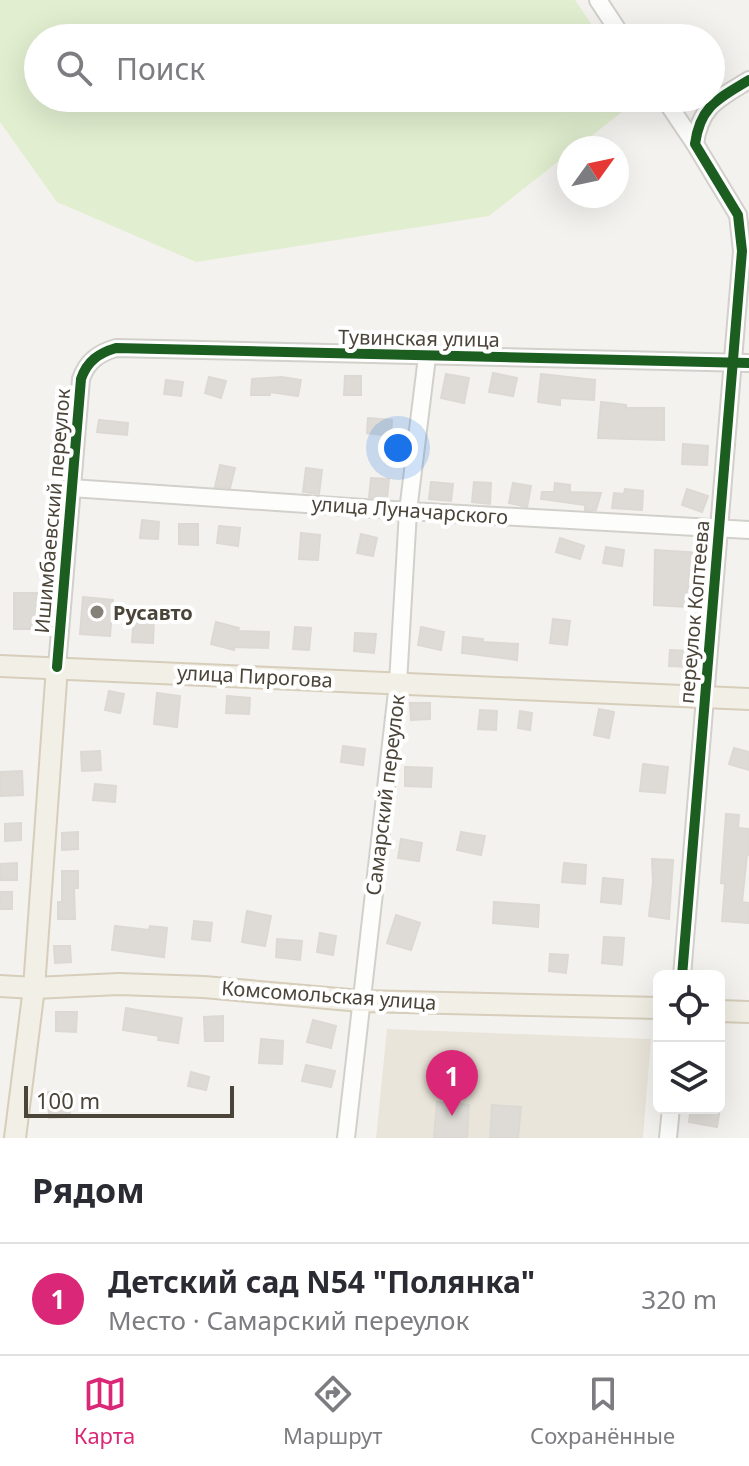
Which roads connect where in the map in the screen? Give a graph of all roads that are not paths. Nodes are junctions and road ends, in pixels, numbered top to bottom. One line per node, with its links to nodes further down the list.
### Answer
1 (598, 0): 2 (street)
2 (614, 24)
3 (749, 80): 4 (street)
4 (725, 95)
5 (673, 112): 7 (street)
6 (704, 112): 7 (street)
7 (695, 144): 8 (street)
8 (744, 214): 11 (street, переулок Коптеева)
9 (427, 357): 10 (street, Тувинская улица); 11 (street, Тувинская улица); 13 (street, Самарский переулок)
10 (91, 361): 12 (street, Ишимбаевский переулок)
11 (741, 362): 14 (street, переулок Коптеева)
12 (71, 488): 13 (street, улица Луначарского); 17 (street, Ишимбаевский переулок)
13 (408, 511): 14 (street, улица Луначарского); 18 (street, Самарский переулок)
14 (719, 529): 15 (street, улица Луначарского); 19 (street, переулок Коптеева)
15 (749, 530)
16 (0, 666): 17 (main road, улица Пирогова)
17 (57, 667): 18 (main road, улица Пирогова); 23 (main road, Ишимбаевский переулок)
18 (398, 683): 19 (main road, улица Пирогова); 24 (street, Самарский переулок)
19 (705, 697): 20 (main road, улица Пирогова); 21 (street, переулок Коптеева)
20 (749, 699)
21 (682, 970)
22 (0, 986): 23 (main road, Комсомольская улица)
23 (34, 988): 24 (main road, Комсомольская улица); 29 (main road, Ишимбаевский переулок)
24 (361, 1001): 25 (main road, Комсомольская улица); 30 (street, Самарский переулок)
25 (653, 1008)
26 (725, 1011): 27 (main road)
27 (749, 1012)
28 (670, 1114): 31 (street)
29 (15, 1138)
30 (346, 1138)
31 (668, 1138)

